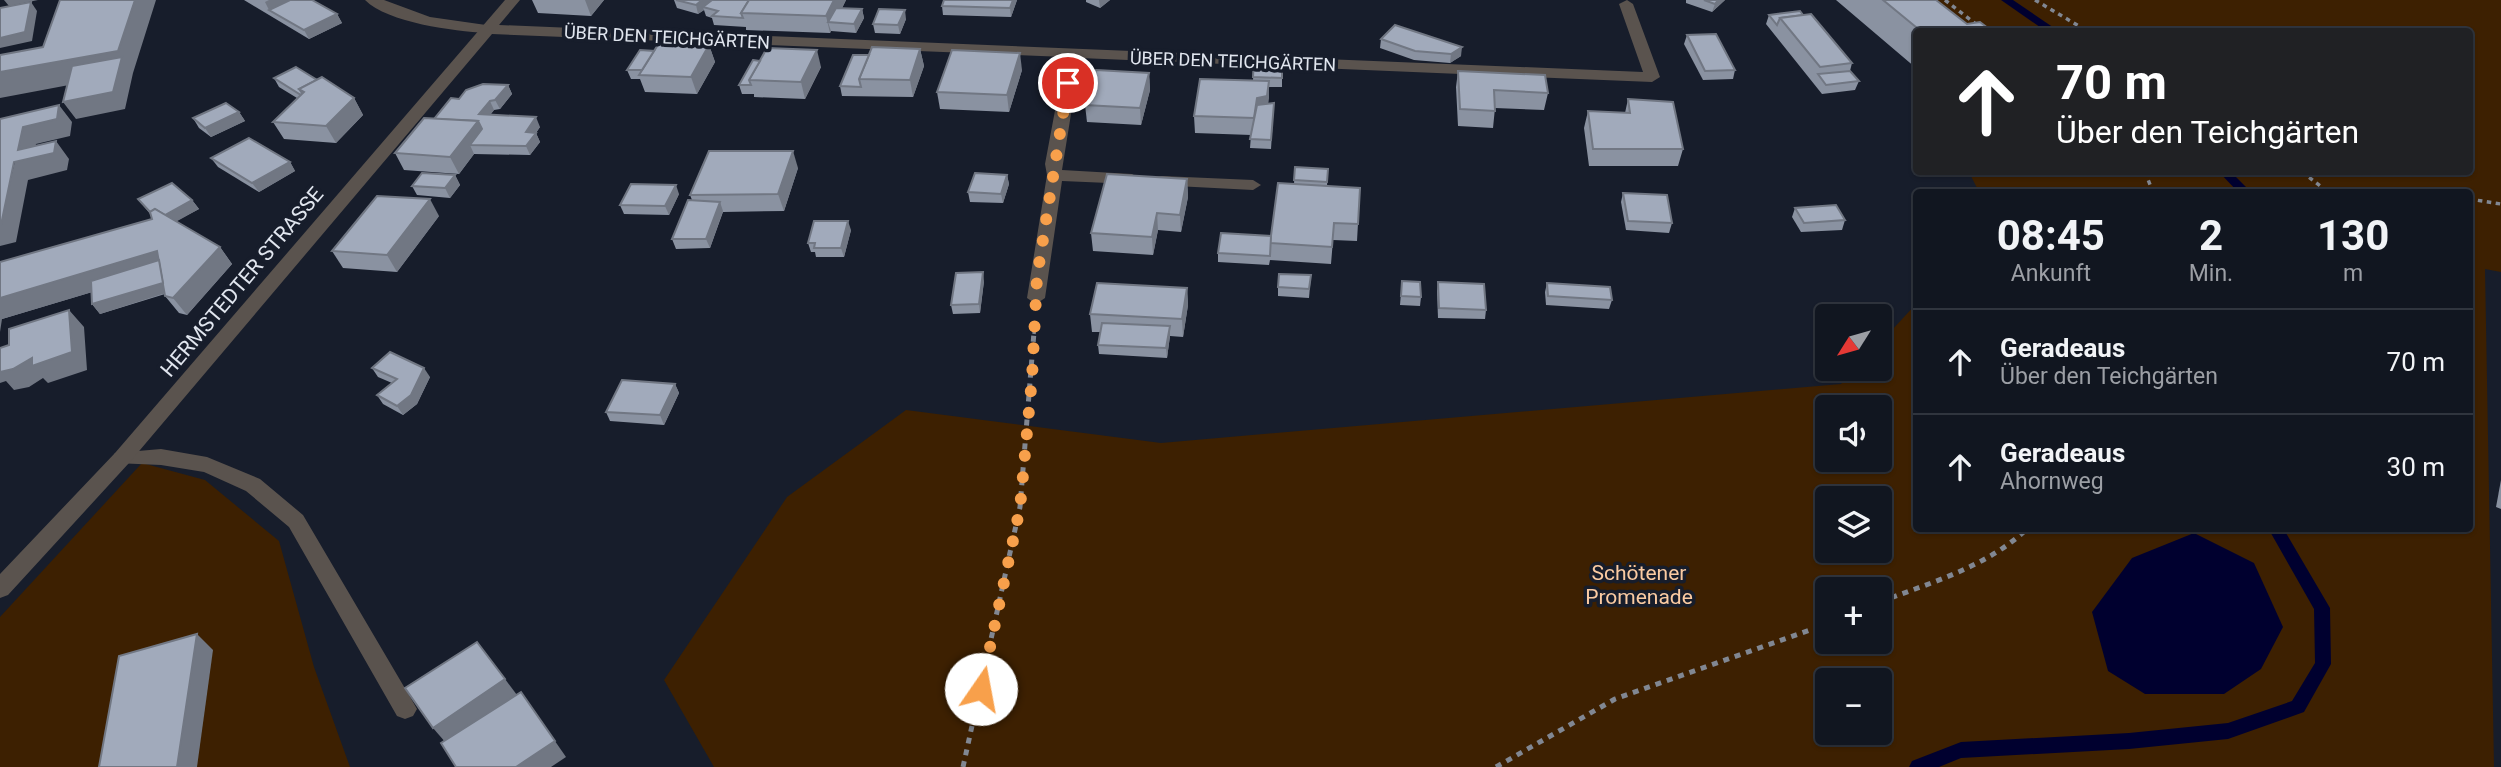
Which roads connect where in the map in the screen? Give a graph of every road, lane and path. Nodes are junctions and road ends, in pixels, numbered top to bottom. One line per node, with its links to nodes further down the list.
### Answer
1 (372, 0): 8 (street, ÜBER DEN TEICHGÄRTEN)
2 (513, 0): 8 (street, HERMSTEDTER STRASSE)
3 (1945, 0): 6 (path)
4 (2035, 0): 7 (path)
5 (1626, 4): 9 (street, ÜBER DEN TEICHGÄRTEN)
6 (1981, 28)
7 (2082, 28)
8 (486, 29): 9 (street, ÜBER DEN TEICHGÄRTEN); 17 (street, HERMSTEDTER STRASSE)
9 (1073, 55): 10 (street)
10 (1055, 175): 12 (street); 16 (street)
11 (2306, 175): 13 (path)
12 (1253, 185)
13 (2324, 189)
14 (2473, 200): 15 (path)
15 (2501, 204)
16 (1036, 298): 23 (path)
17 (122, 458): 19 (street, HERMSTEDTER STRASSE); 22 (street)
18 (2025, 532): 20 (path)
19 (0, 589)
20 (1892, 597)
21 (1815, 628): 24 (path)
22 (405, 709)
23 (963, 767)
24 (1496, 767)

